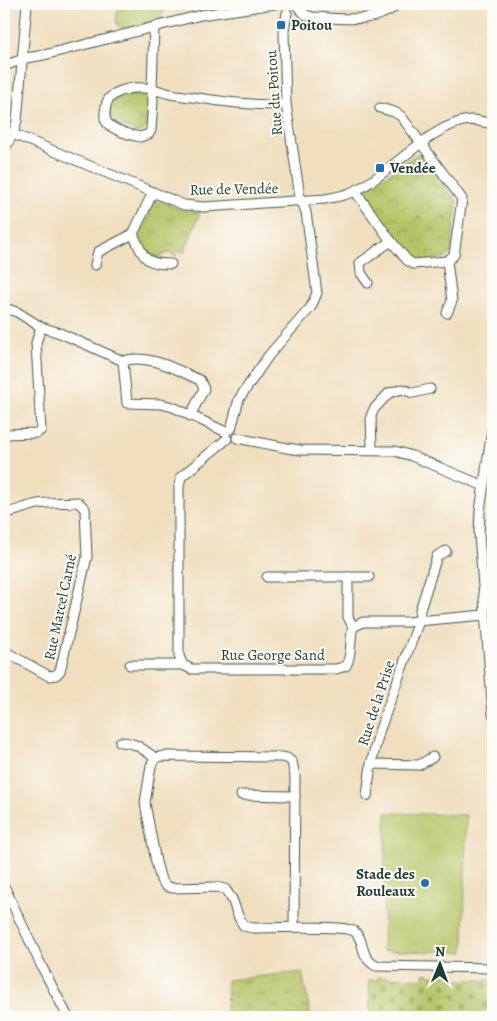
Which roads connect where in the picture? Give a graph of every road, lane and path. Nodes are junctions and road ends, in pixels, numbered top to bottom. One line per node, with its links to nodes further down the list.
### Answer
1 (27, 4): 8 (street)
2 (275, 4): 7 (street)
3 (279, 4): 6 (street)
4 (398, 4): 5 (street)
5 (299, 6): 6 (street)
6 (287, 13): 11 (street, Rue du Poitou)
7 (154, 26): 8 (street); 10 (street)
8 (22, 61): 9 (street); 14 (street)
9 (4, 66)
10 (152, 89): 10 (street); 11 (street)
11 (286, 104): 19 (street, Rue du Poitou)
12 (380, 108): 15 (street)
13 (493, 124): 15 (street, Rue de Vendée)
14 (13, 134): 16 (street); 18 (street, Rue de Vendée)
15 (422, 143): 17 (street, Rue de Vendée); 22 (street)
16 (4, 150)
17 (355, 191): 19 (street, Rue de Vendée); 21 (street)
18 (153, 192): 19 (street, Rue de Vendée); 20 (street)
19 (301, 201): 33 (street, Rue du Poitou)
20 (134, 234): 23 (street); 24 (street)
21 (391, 241): 22 (street); 25 (street)
22 (447, 261): 27 (street)
23 (171, 264)
24 (95, 265)
25 (368, 283)
26 (4, 308): 28 (street)
27 (447, 313)
28 (41, 328): 29 (street); 34 (street)
29 (123, 361): 31 (street); 31 (street)
30 (430, 389): 35 (street)
31 (190, 416): 33 (street)
32 (493, 423): 36 (street)
33 (228, 433): 35 (street); 47 (street)
34 (4, 434)
35 (372, 449): 36 (street)
36 (484, 486): 42 (street)
37 (4, 513): 45 (street, Rue Marcel Carné)
38 (446, 551): 43 (street, Rue de la Prise)
39 (267, 577): 40 (street)
40 (348, 577): 41 (street); 44 (street, Rue George Sand)
41 (369, 577)
42 (485, 615): 43 (street); 48 (street)
43 (419, 621): 44 (street); 52 (street, Rue de la Prise)
44 (353, 627): 47 (street, Rue George Sand)
45 (4, 651)
46 (130, 665): 47 (street, Rue George Sand)
47 (183, 665)
48 (493, 714)
49 (120, 742): 51 (street)
50 (433, 757): 52 (street)
51 (155, 758): 54 (street); 57 (street)
52 (371, 764): 55 (street, Rue de la Prise)
53 (241, 795): 54 (street)
54 (295, 796): 57 (street)
55 (367, 796)
56 (4, 886): 59 (street)
57 (294, 928): 58 (street)
58 (493, 968)
59 (68, 1017)

